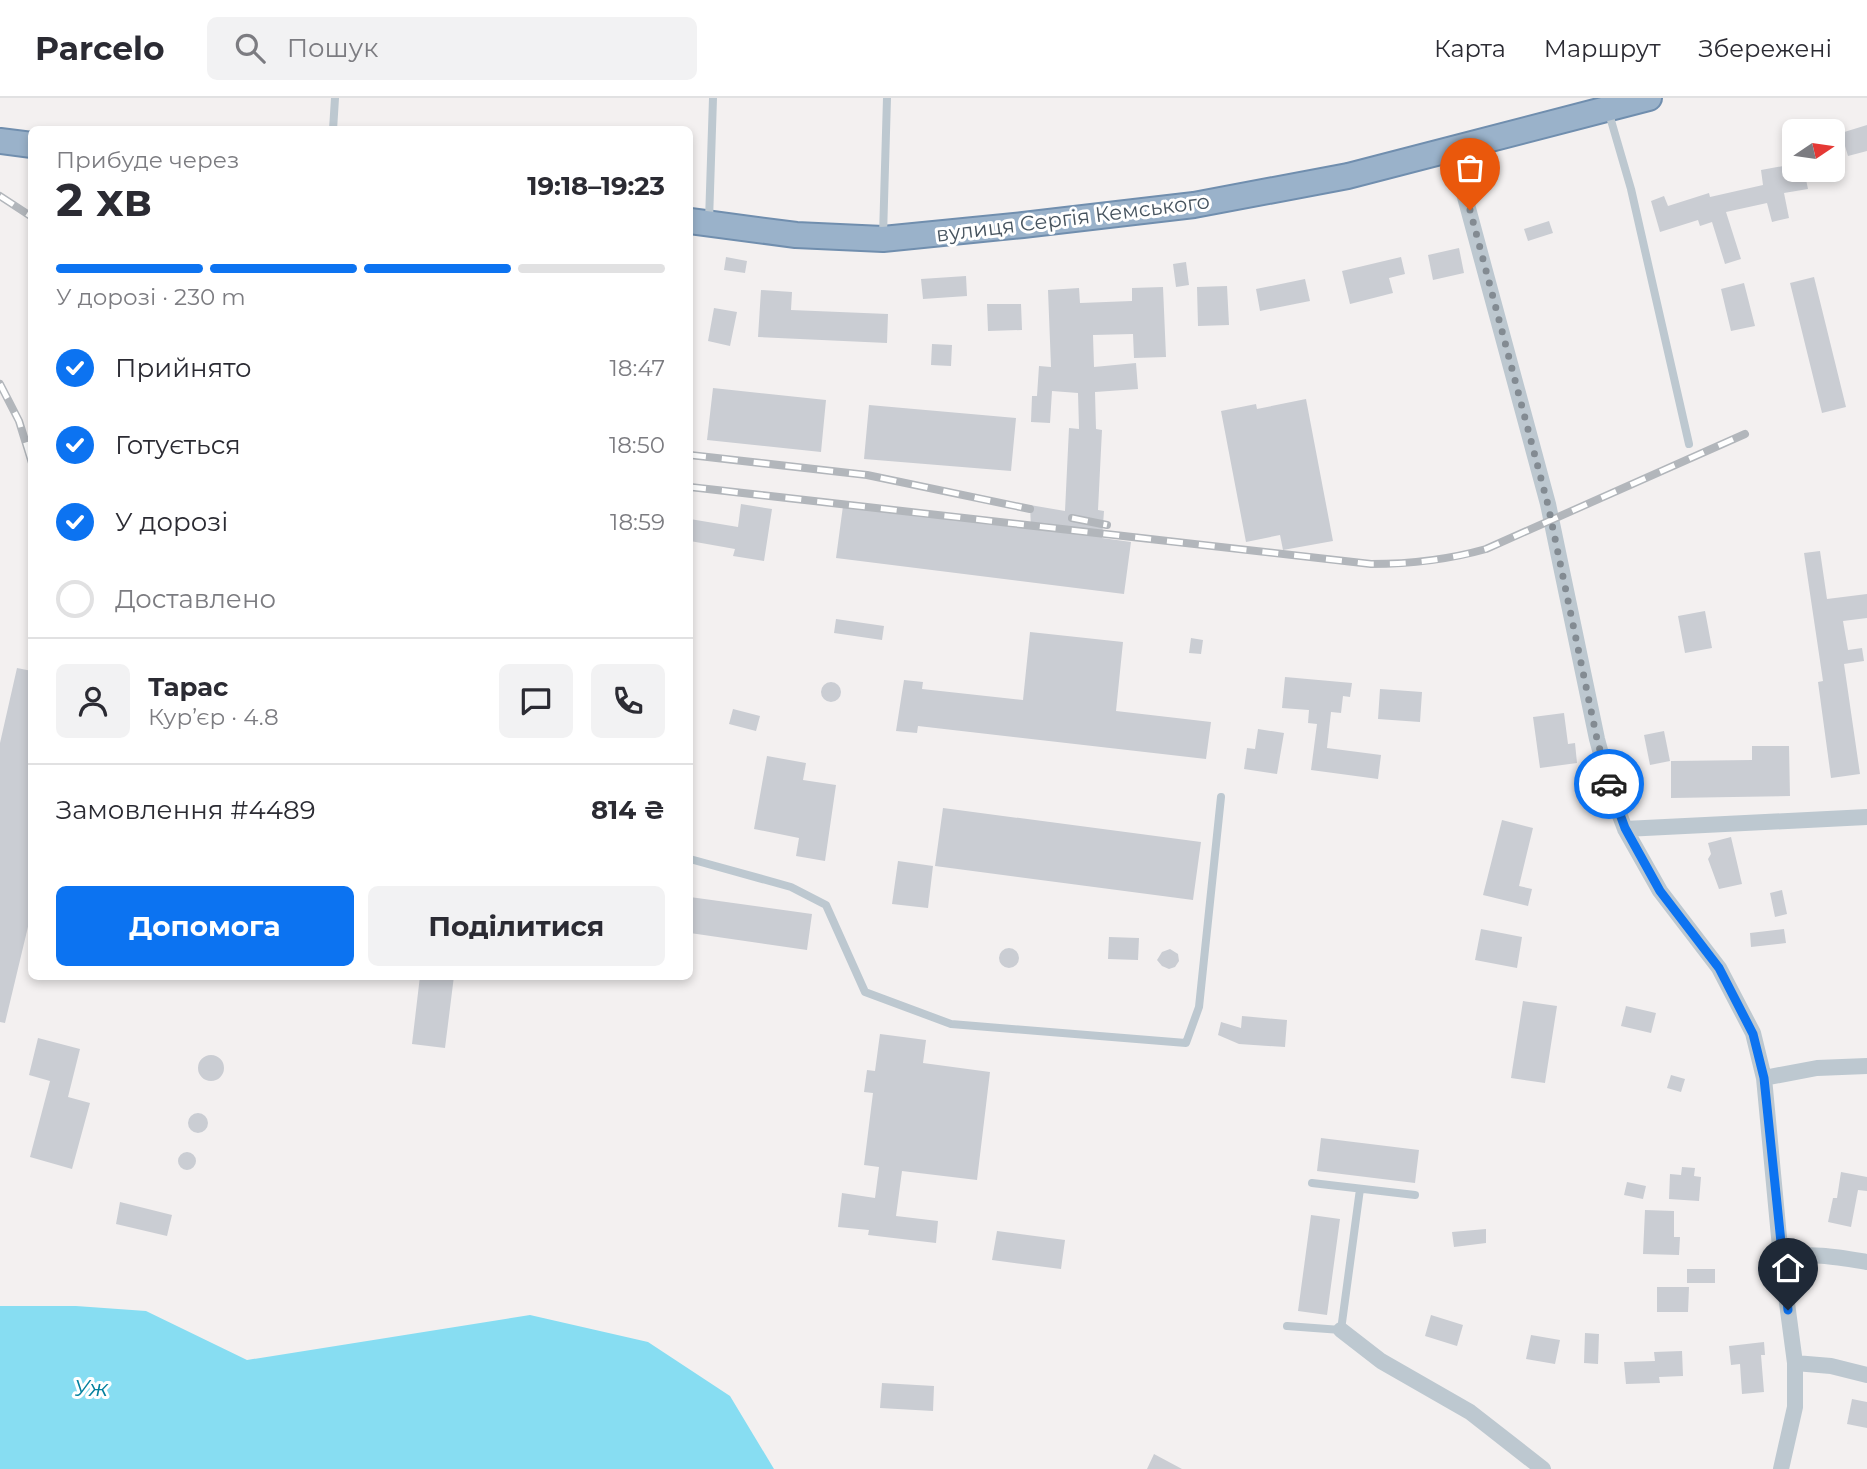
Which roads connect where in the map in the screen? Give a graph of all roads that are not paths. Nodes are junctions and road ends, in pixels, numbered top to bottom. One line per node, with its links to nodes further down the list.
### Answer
1 (335, 98): 6 (lane)
2 (713, 98): 10 (lane)
3 (887, 98): 11 (lane)
4 (1649, 98): 5 (highway, вулиця Сергія Кемського)
5 (1608, 109): 9 (highway, вулиця Сергія Кемського); 12 (lane)
6 (333, 126)
7 (0, 141): 8 (highway)
8 (28, 144)
9 (1452, 149): 11 (highway, вулиця Сергія Кемського); 15 (street)
10 (699, 222): 11 (highway, вулиця Сергія Кемського)
11 (883, 239)
12 (1689, 444)
13 (1221, 797): 16 (lane)
14 (1867, 817): 15 (street)
15 (1625, 828): 18 (street)
16 (693, 860)
17 (1867, 1066): 18 (street)
18 (1764, 1078): 22 (street)
19 (1312, 1184): 20 (lane)
20 (1360, 1189): 21 (lane); 25 (lane)
21 (1415, 1195)
22 (1781, 1258): 23 (street); 26 (street)
23 (1867, 1262)
24 (1287, 1326): 25 (lane)
25 (1341, 1330): 28 (street)
26 (1795, 1363): 27 (street); 29 (street)
27 (1867, 1375)
28 (1543, 1469)
29 (1781, 1469)

